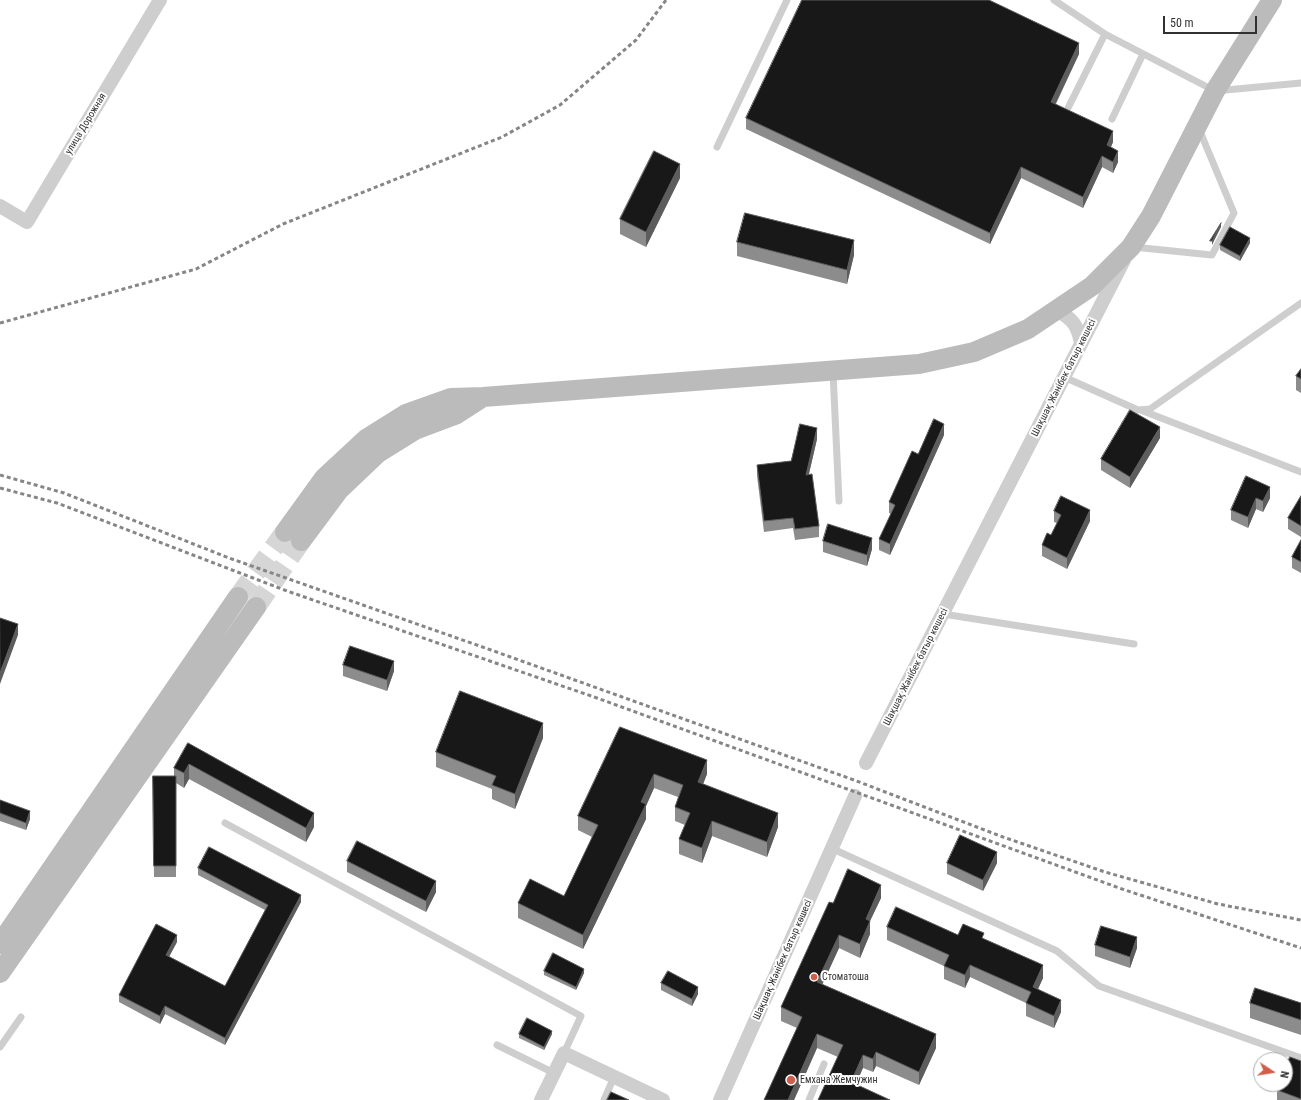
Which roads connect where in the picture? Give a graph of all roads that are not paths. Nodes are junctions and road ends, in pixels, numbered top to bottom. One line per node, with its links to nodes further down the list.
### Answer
1 (160, 0): 13 (street, улица Дорожная)
2 (787, 0): 12 (lane)
3 (1054, 0): 5 (lane)
4 (1272, 0): 8 (main road, Шақшақ Жәнібек батыр көшесі)
5 (1106, 34): 6 (lane); 9 (lane)
6 (1143, 54): 8 (lane); 10 (lane)
7 (1301, 83): 8 (lane)
8 (1215, 91): 11 (main road, Шақшақ Жәнібек батыр көшесі)
9 (1068, 108)
10 (1112, 118)
11 (1197, 125): 14 (main road, Шақшақ Жәнібек батыр көшесі); 14 (lane)
12 (716, 148)
13 (0, 206)
14 (1131, 247): 16 (main road); 17 (street, Шақшақ Жәнібек батыр көшесі)
15 (1301, 303): 20 (lane)
16 (1057, 311): 17 (street); 18 (main road)
17 (1081, 343): 19 (street, Шақшақ Жәнібек батыр көшесі)
18 (833, 371): 22 (lane); 23 (main road)
19 (1064, 377): 20 (lane); 26 (street, Шақшақ Жәнібек батыр көшесі)
20 (1143, 411): 21 (lane)
21 (1301, 472)
22 (839, 501)
23 (293, 536)
24 (238, 597): 32 (main road)
25 (256, 607): 33 (main road)
26 (943, 614): 27 (lane); 28 (street, Шақшақ Жәнібек батыр көшесі)
27 (1134, 644)
28 (866, 763)
29 (855, 796): 31 (street, Шақшақ Жәнібек батыр көшесі)
30 (225, 823): 37 (lane)
31 (833, 849): 38 (lane); 45 (street, Шақшақ Жәнібек батыр көшесі)
32 (0, 944)
33 (0, 973)
34 (21, 1017): 36 (lane)
35 (497, 1046): 40 (lane)
36 (0, 1047)
37 (564, 1053): 40 (street); 41 (street)
38 (1301, 1058)
39 (824, 1064): 46 (lane)
40 (554, 1073): 42 (street)
41 (614, 1077): 43 (lane); 44 (street)
42 (541, 1100)
43 (604, 1100)
44 (663, 1100)
45 (720, 1100)
46 (808, 1100)

